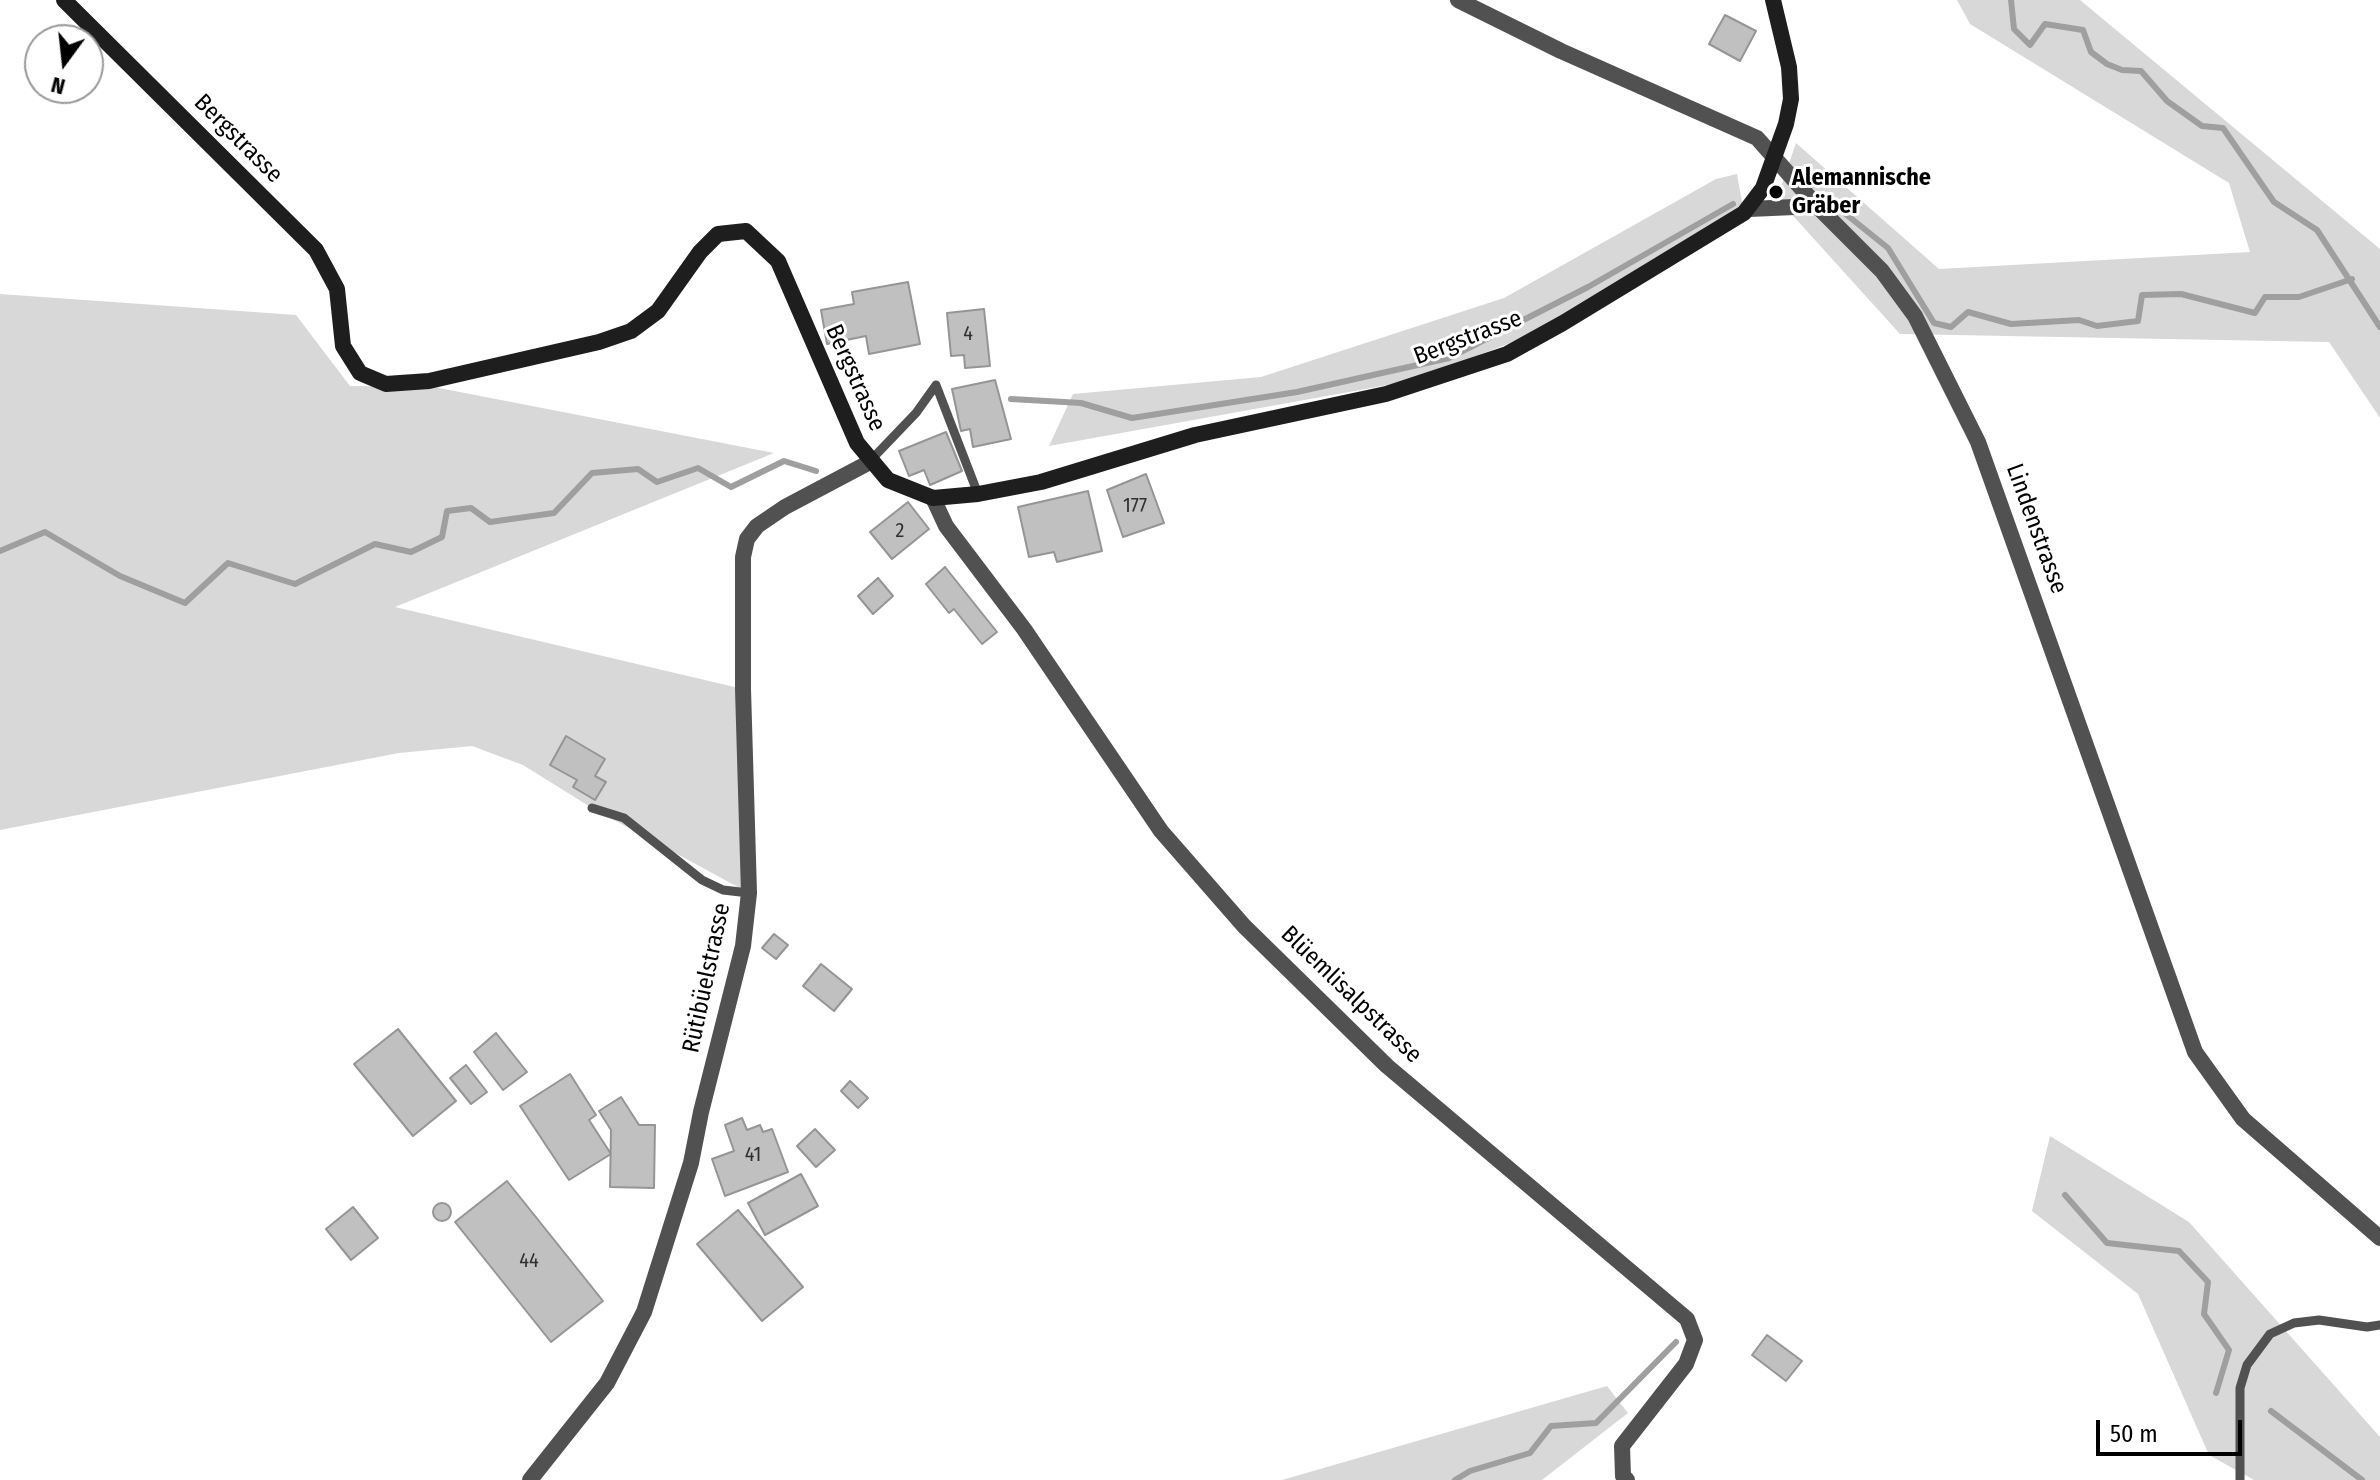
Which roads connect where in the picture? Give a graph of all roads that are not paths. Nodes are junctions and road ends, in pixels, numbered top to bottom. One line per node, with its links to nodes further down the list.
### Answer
1 (64, 0): 7 (street, Bergstrasse)
2 (1458, 0): 4 (street, Lindenstrasse)
3 (1773, 0): 4 (street, Bergstrasse)
4 (1775, 157): 5 (street, Lindenstrasse); 6 (street, Bergstrasse)
5 (1817, 206): 6 (street); 12 (street, Lindenstrasse)
6 (1749, 209): 8 (street, Bergstrasse)
7 (870, 462): 8 (lane); 9 (street, Bergstrasse); 11 (street, Rütibüelstrasse)
8 (978, 494): 9 (street, Bergstrasse)
9 (933, 498): 15 (street, Blüemlisalpstrasse)
10 (592, 808): 11 (lane)
11 (749, 893): 14 (street, Rütibüelstrasse)
12 (2380, 1238)
13 (2380, 1325): 16 (lane)
14 (530, 1480)
15 (1627, 1480)
16 (2240, 1480)

